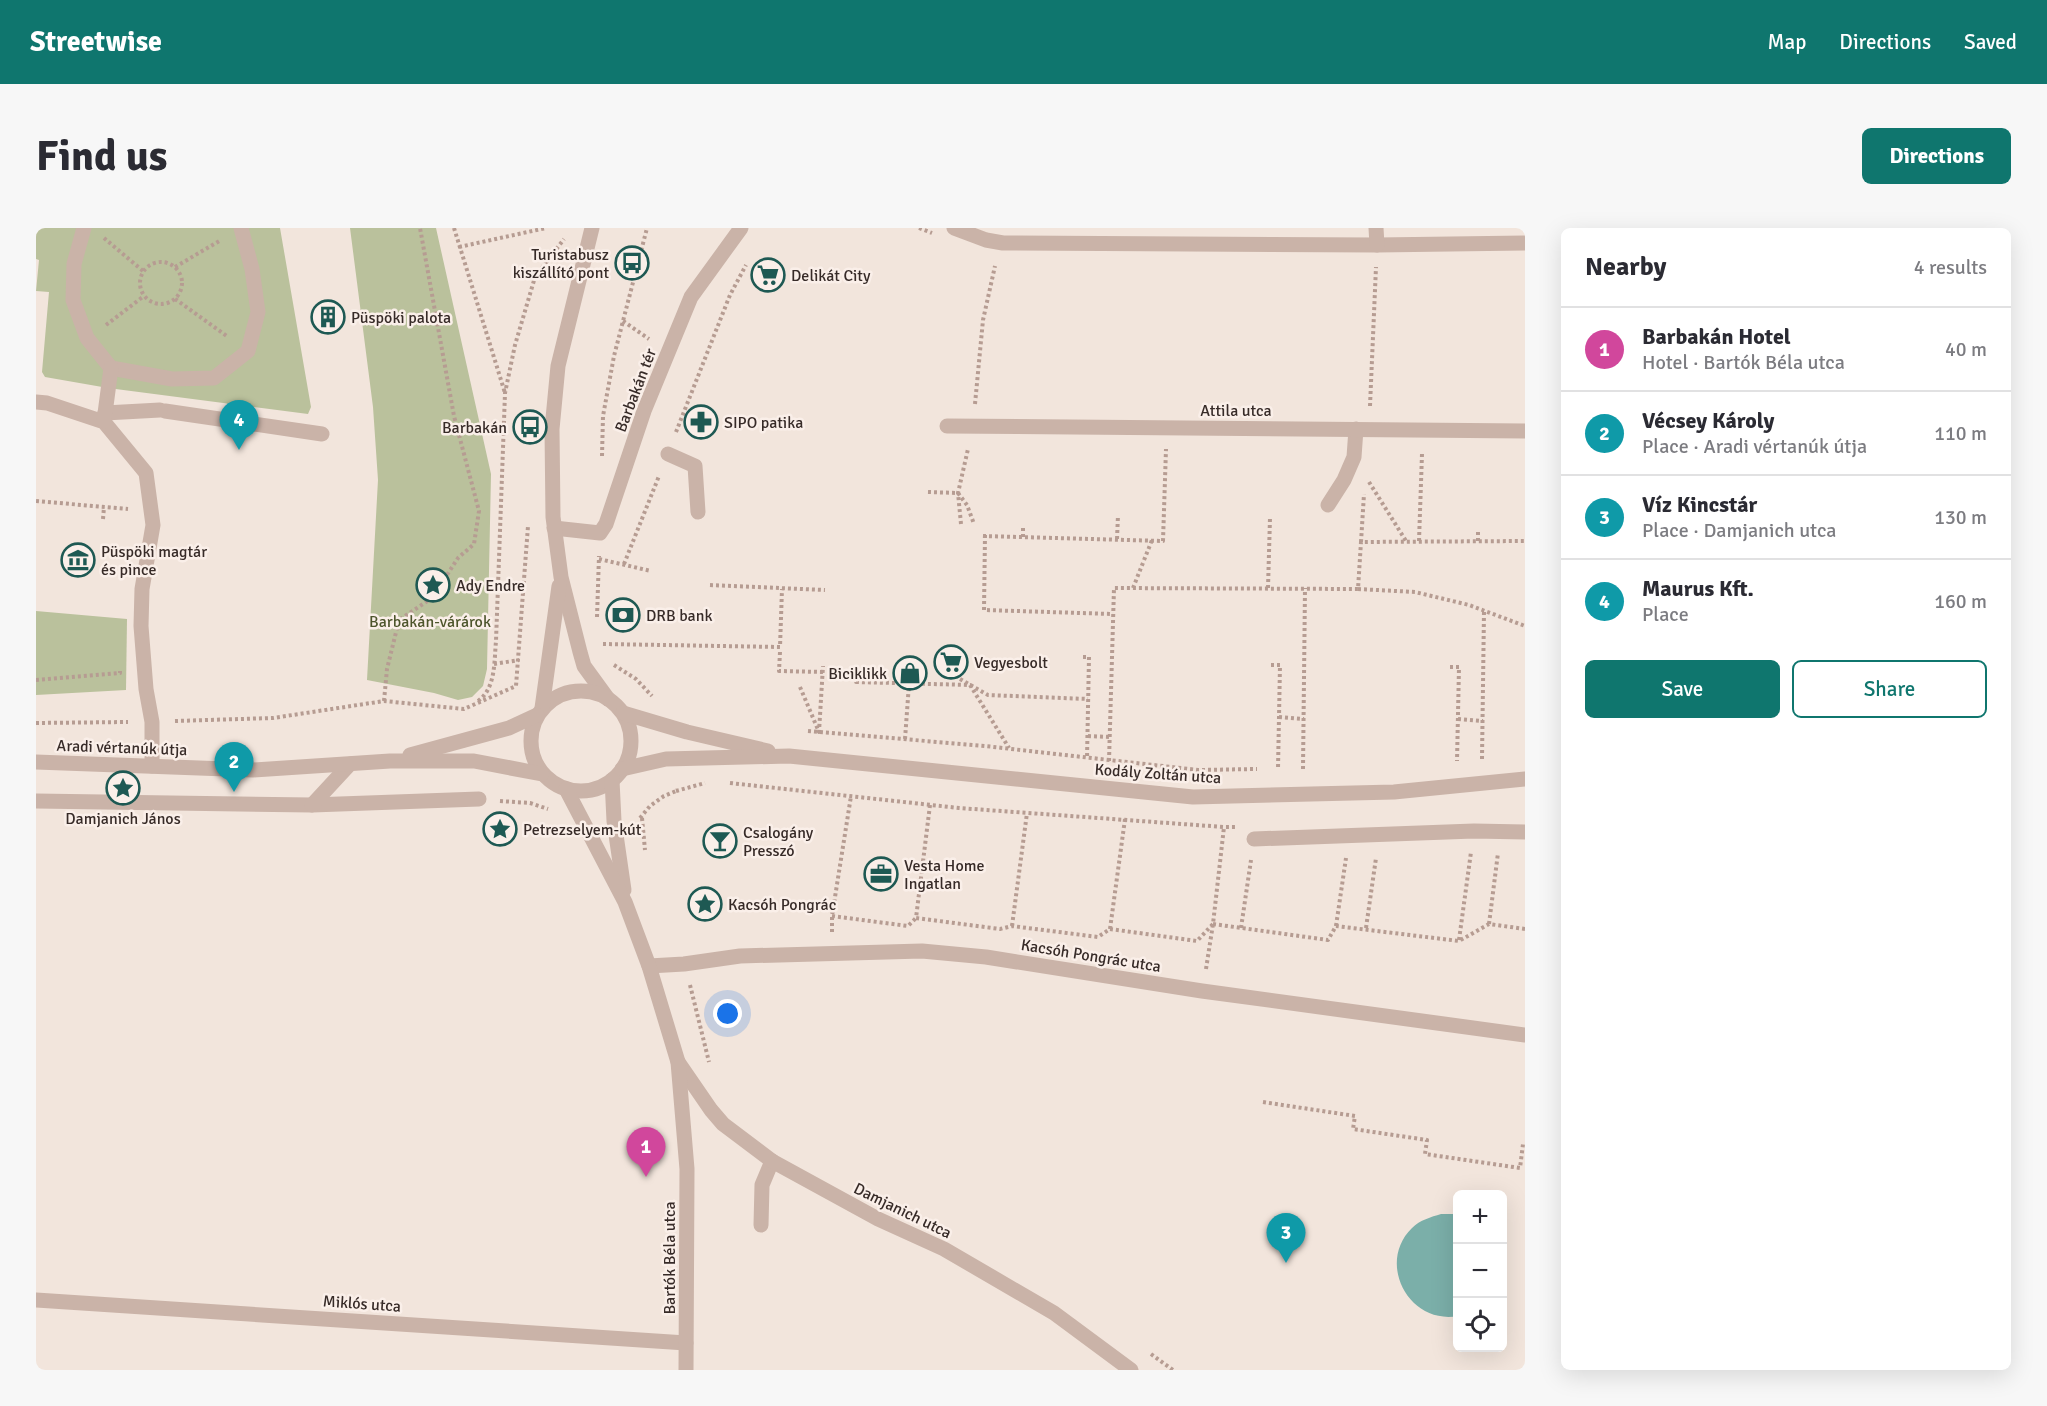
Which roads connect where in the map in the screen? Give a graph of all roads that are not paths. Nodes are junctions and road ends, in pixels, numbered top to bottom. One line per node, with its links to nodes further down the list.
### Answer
1 (84, 228): 9 (street)
2 (592, 228): 19 (street)
3 (741, 228): 19 (street, Barbakán tér)
4 (954, 228): 8 (street)
5 (1376, 228): 8 (street)
6 (241, 229): 9 (street)
7 (1525, 243): 8 (street)
8 (1377, 245)
9 (111, 368): 11 (street)
10 (36, 402): 11 (street)
11 (104, 418): 15 (street); 28 (street)
12 (947, 426): 13 (street, Attila utca)
13 (1362, 429): 14 (street, Attila utca); 17 (street)
14 (1525, 431)
15 (322, 434)
16 (668, 454): 18 (street)
17 (1328, 505)
18 (699, 512)
19 (554, 528): 20 (street)
20 (561, 577): 21 (street); 22 (street)
21 (609, 699): 22 (street); 23 (street)
22 (540, 711): 25 (street, Aradi vértanúk útja); 29 (street)
23 (623, 713): 24 (street, Kodály Zoltán utca); 30 (street)
24 (789, 756): 30 (street, Kodály Zoltán utca); 31 (street, Kodály Zoltán utca)
25 (390, 761): 27 (street, Aradi vértanúk útja); 29 (street, Aradi vértanúk útja)
26 (36, 762): 28 (street, Aradi vértanúk útja)
27 (350, 764): 28 (street, Aradi vértanúk útja); 35 (street)
28 (152, 766)
29 (542, 774): 32 (street)
30 (617, 775): 32 (street); 38 (street, Bartók Béla utca)
31 (1525, 779)
32 (566, 789): 38 (street, Bartók Béla utca)
33 (479, 799): 35 (street)
34 (36, 801): 35 (street)
35 (312, 805)
36 (1525, 832): 37 (street)
37 (1254, 839)
38 (625, 902): 39 (street, Bartók Béla utca)
39 (649, 966): 40 (street, Kacsóh Pongrác utca); 41 (street, Bartók Béla utca)
40 (1525, 1035)
41 (678, 1062): 42 (street, Damjanich utca); 45 (street, Bartók Béla utca)
42 (772, 1161): 43 (street); 47 (street, Damjanich utca)
43 (760, 1225)
44 (36, 1300): 45 (street, Miklós utca)
45 (686, 1343): 46 (street, Bartók Béla utca)
46 (686, 1370)
47 (1131, 1370)

